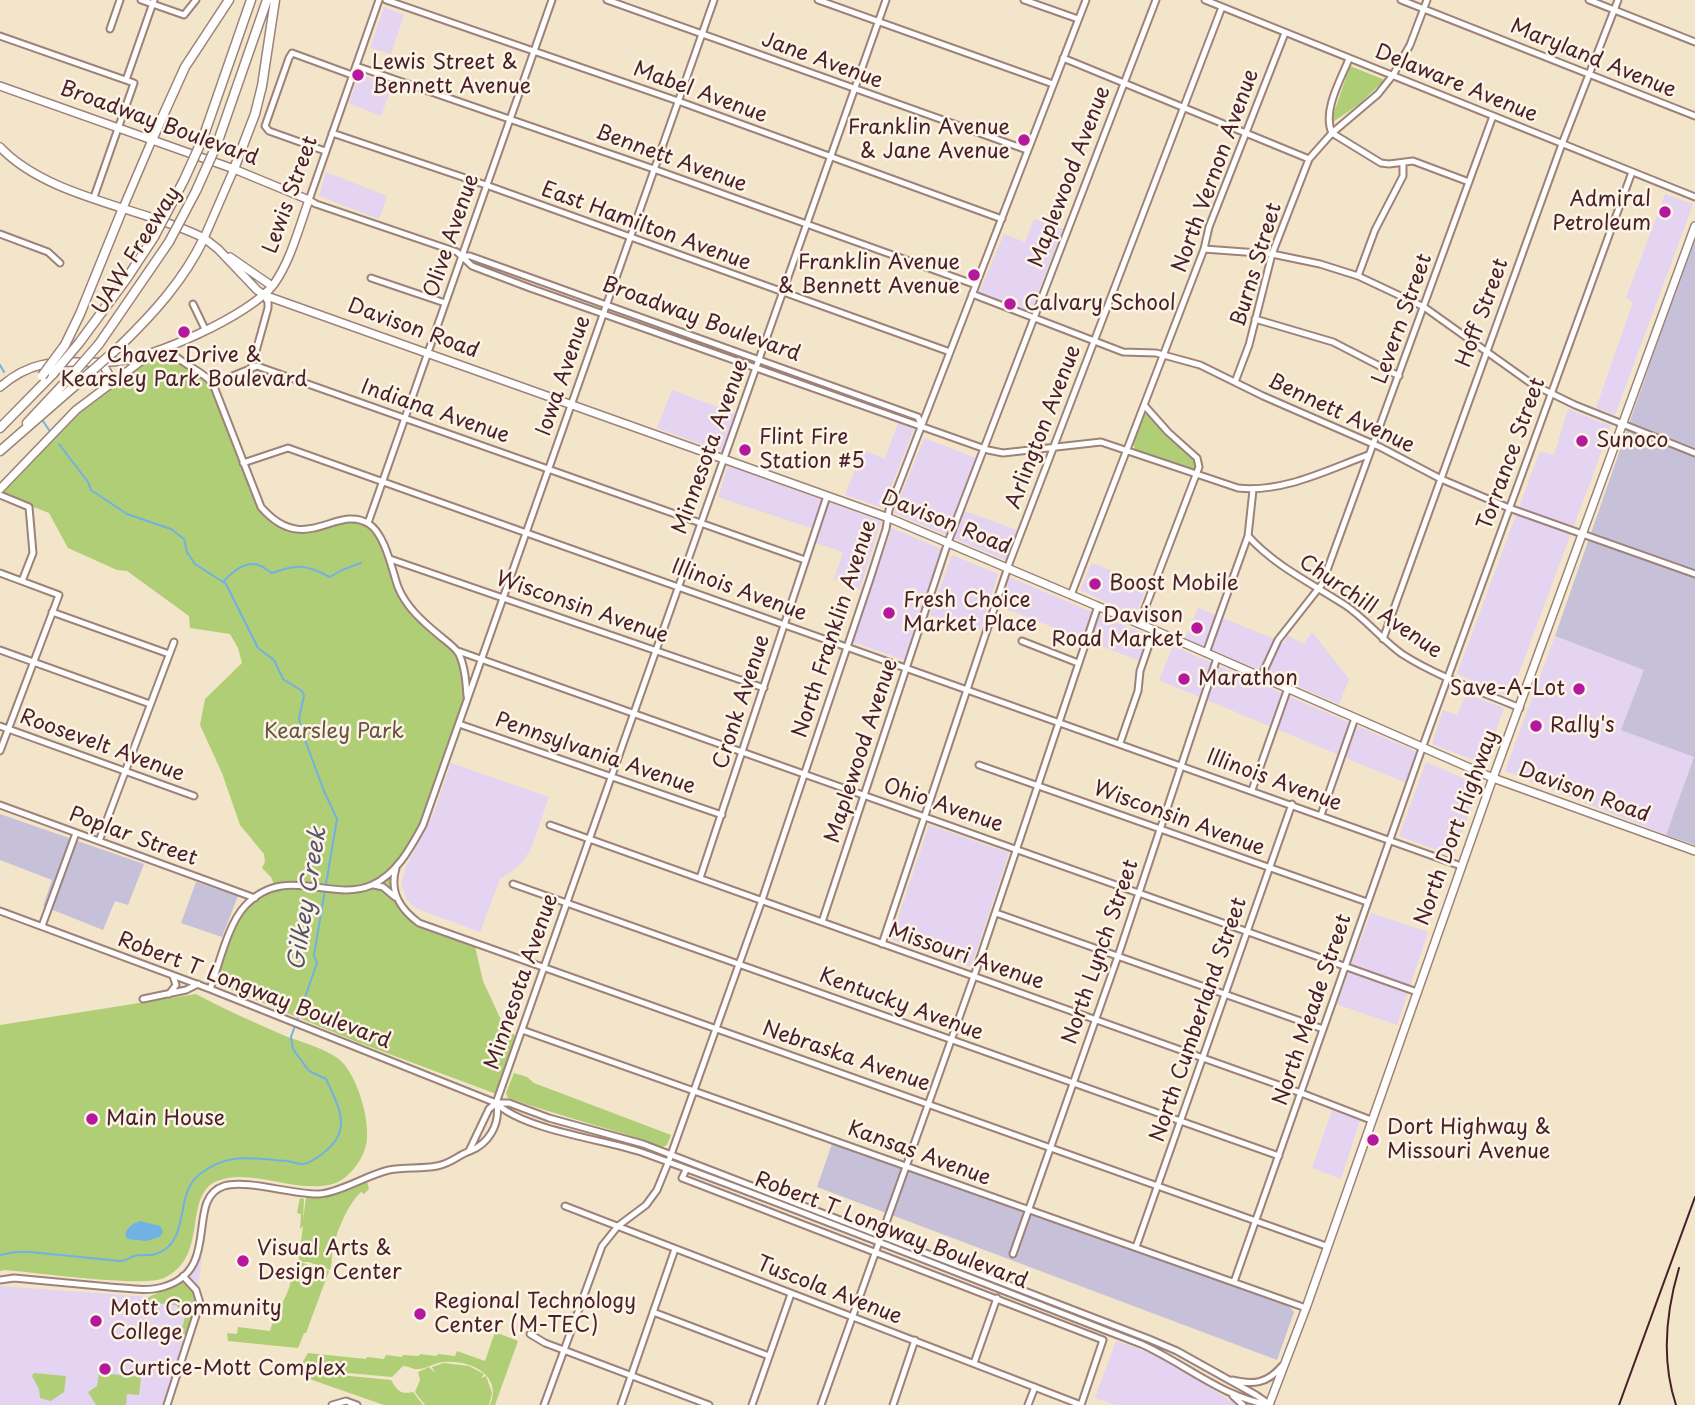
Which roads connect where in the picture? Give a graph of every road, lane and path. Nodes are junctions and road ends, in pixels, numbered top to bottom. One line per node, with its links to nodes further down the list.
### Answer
1 (120, 0): 29 (street)
2 (141, 0): 23 (street)
3 (196, 0): 23 (street)
4 (229, 0): 55 (highway)
5 (251, 0): 119 (highway, UAW Freeway, bridge)
6 (267, 0): 128 (highway, UAW Freeway, bridge)
7 (275, 0): 63 (highway)
8 (379, 0): 37 (street, Lewis Street)
9 (386, 0): 34 (street, Mabel Avenue)
10 (552, 0): 34 (street, Olive Avenue)
11 (607, 0): 31 (street, Jane Avenue)
12 (714, 0): 31 (street, Iowa Avenue)
13 (818, 0): 28 (street)
14 (886, 0): 28 (street, Minnesota Avenue)
15 (1024, 0): 27 (street)
16 (1086, 0): 27 (street, North Franklin Avenue)
17 (1156, 0): 42 (street, Maplewood Avenue)
18 (1205, 0): 24 (street, Delaware Avenue)
19 (1401, 0): 25 (street, Maryland Avenue)
20 (1427, 0): 25 (street)
21 (1589, 0): 26 (street)
22 (1618, 0): 26 (street, Hoff Street)
23 (153, 2): 41 (street)
24 (1222, 7): 30 (street, Delaware Avenue); 47 (street, Arlington Avenue)
25 (1423, 9): 39 (street); 40 (street, Maryland Avenue)
26 (1614, 10): 33 (street); 40 (street, Hoff Street)
27 (1078, 19): 35 (street, North Franklin Avenue)
28 (879, 21): 43 (street); 45 (street, Minnesota Avenue)
29 (110, 29)
30 (1285, 33): 36 (street, Delaware Avenue); 53 (street, North Vernon Avenue)
31 (702, 34): 45 (street, Jane Avenue); 46 (street, Iowa Avenue)
32 (0, 36): 41 (street)
33 (1695, 42)
34 (534, 50): 46 (street, Mabel Avenue); 50 (street, Olive Avenue)
35 (1063, 58): 42 (street); 43 (street, North Franklin Avenue)
36 (1349, 59): 39 (street, Delaware Avenue); 54 (street)
37 (356, 65): 38 (street, Lewis Street); 50 (street, Bennett Avenue)
38 (352, 75): 52 (street, Lewis Street); 59 (street)
39 (1393, 75): 48 (street, Delaware Avenue); 54 (street)
40 (1589, 75): 49 (street, Maryland Avenue); 56 (street, Hoff Street)
41 (126, 80): 51 (street)
42 (1123, 83): 47 (street); 97 (street, Maplewood Avenue)
43 (1053, 84): 58 (street, North Franklin Avenue)
44 (0, 86): 51 (main road, Broadway Boulevard)
45 (855, 89): 58 (street, Jane Avenue); 60 (street, Minnesota Avenue)
46 (678, 101): 60 (street, Mabel Avenue); 64 (street, Iowa Avenue)
47 (1182, 108): 53 (street); 100 (street, Arlington Avenue)
48 (1493, 116): 56 (street, Delaware Avenue); 66 (street, Levern Street)
49 (1695, 116)
50 (510, 118): 64 (street, Bennett Avenue); 67 (street, Olive Avenue)
51 (118, 128): 55 (main road, Broadway Boulevard); 68 (street)
52 (332, 133): 59 (street, Lewis Street); 67 (street, East Hamilton Avenue)
53 (1245, 133): 61 (street); 78 (street, North Vernon Avenue)
54 (1332, 133): 61 (street); 62 (street)
55 (152, 140): 63 (main road, Broadway Boulevard); 71 (main road)
56 (1562, 144): 65 (street, Delaware Avenue); 102 (street, Hoff Street)
57 (0, 147): 68 (main road, Davison Road)
58 (1027, 150): 72 (street, North Franklin Avenue)
59 (326, 151): 70 (street, Lewis Street)
60 (831, 157): 72 (street, Mabel Avenue); 73 (street, Minnesota Avenue)
61 (1309, 159): 80 (street, Burns Street)
62 (1403, 163): 66 (street); 83 (street)
63 (234, 169): 70 (main road, Broadway Boulevard); 77 (main road)
64 (654, 169): 73 (street, Bennett Avenue); 76 (street, Iowa Avenue)
65 (1632, 172): 69 (street, Delaware Avenue); 116 (street, Torrance Street)
66 (1469, 182): 95 (street, Levern Street)
67 (486, 186): 76 (street, East Hamilton Avenue); 81 (street, Olive Avenue)
68 (94, 197): 71 (main road, Davison Road)
69 (1695, 197)
70 (309, 200): 81 (street, Broadway Boulevard); 87 (main road, Lewis Street)
71 (123, 208): 77 (main road, Davison Road); 119 (highway, bridge)
72 (1002, 219): 86 (street, North Franklin Avenue)
73 (807, 224): 86 (street, Bennett Avenue); 89 (street, Minnesota Avenue)
74 (1695, 226): 121 (main road, North Dort Highway)
75 (0, 234): 82 (street)
76 (630, 237): 89 (street, East Hamilton Avenue); 94 (street, Iowa Avenue)
77 (204, 238): 79 (main road, Davison Road); 128 (highway, bridge)
78 (1204, 248): 80 (street); 105 (street, North Vernon Avenue)
79 (218, 249): 87 (main road); 91 (main road, Davison Road)
80 (1272, 254): 83 (street); 98 (street, Burns Street)
81 (462, 256): 85 (street, Broadway Boulevard); 88 (street, Broadway Boulevard); 92 (street, Olive Avenue)
82 (60, 263)
83 (1358, 275): 95 (street)
84 (371, 278): 92 (street)
85 (533, 279): 88 (street); 94 (street, Broadway Boulevard)
86 (976, 285): 90 (street, North Franklin Avenue)
87 (272, 286): 91 (main road, Lewis Street)
88 (530, 288): 96 (street, Broadway Boulevard)
89 (783, 292): 104 (street, East Hamilton Avenue); 107 (street, Minnesota Avenue)
90 (972, 294): 97 (street, Bennett Avenue); 104 (street, North Franklin Avenue)
91 (264, 295): 99 (main road, Lewis Street); 103 (main road, Davison Road); 109 (street)
92 (446, 303): 103 (street, Olive Avenue)
93 (192, 304): 99 (street)
94 (606, 305): 96 (street, Iowa Avenue); 107 (street, Broadway Boulevard)
95 (1424, 307): 102 (street); 111 (street, Levern Street)
96 (603, 314): 110 (street, Broadway Boulevard); 117 (street, Iowa Avenue)
97 (1033, 318): 100 (street, Bennett Avenue); 126 (street, Maplewood Avenue)
98 (1255, 318): 111 (street); 112 (street, Burns Street)
99 (205, 329): 101 (main road, Lewis Street)
100 (1093, 341): 105 (street, Bennett Avenue); 125 (street, Arlington Avenue)
101 (169, 346): 106 (main road, Lewis Street); 113 (street)
102 (1486, 351): 116 (street); 135 (street, Hoff Street)
103 (427, 352): 117 (main road, Davison Road); 120 (street, Olive Avenue)
104 (950, 352): 122 (street, North Franklin Avenue)
105 (1163, 354): 112 (street, Bennett Avenue); 118 (street, North Vernon Avenue)
106 (149, 355): 108 (main road); 114 (main road)
107 (760, 360): 110 (street, Minnesota Avenue); 122 (street, Broadway Boulevard)
108 (101, 362): 114 (main road); 115 (main road)
109 (251, 369): 113 (street); 120 (street, Indiana Avenue)
110 (756, 369): 122 (street, Broadway Boulevard); 131 (street, Minnesota Avenue)
111 (1399, 376): 124 (street, Levern Street)
112 (1235, 382): 124 (street, Bennett Avenue)
113 (213, 384): 132 (street)
114 (107, 385): 137 (main road)
115 (0, 387)
116 (1551, 393): 121 (street); 141 (street, Torrance Street)
117 (571, 404): 131 (main road, Davison Road); 133 (street, Iowa Avenue)
118 (1144, 405): 127 (street, North Vernon Avenue); 134 (street)
119 (11, 416): 123 (highway, UAW Freeway)
120 (404, 418): 133 (street, Indiana Avenue); 136 (street, Olive Avenue)
121 (1622, 424): 129 (street); 146 (main road, North Dort Highway)
122 (922, 426): 126 (street, Broadway Boulevard); 142 (street, North Franklin Avenue)
123 (0, 428)
124 (1374, 444): 130 (street, Levern Street); 135 (street, Bennett Avenue)
125 (1053, 447): 126 (street, Broadway Boulevard); 127 (street, Broadway Boulevard); 151 (street, Arlington Avenue)
126 (983, 448): 148 (street, Maplewood Avenue)
127 (1127, 450): 134 (street, Broadway Boulevard); 157 (street, North Vernon Avenue)
128 (0, 451)
129 (1695, 453)
130 (1368, 455): 138 (street, Broadway Boulevard); 156 (street, Levern Street)
131 (724, 459): 140 (main road, Davison Road); 144 (street, Minnesota Avenue)
132 (243, 463): 136 (street, Illinois Avenue); 143 (street)
133 (548, 469): 144 (street, Indiana Avenue); 145 (street, Iowa Avenue)
134 (1197, 473): 138 (street, Broadway Boulevard); 162 (street)
135 (1441, 479): 141 (street, Bennett Avenue); 164 (street, Hoff Street)
136 (382, 481): 143 (street, Olive Avenue); 145 (street, Illinois Avenue)
137 (0, 489)
138 (1253, 490): 147 (street)
139 (0, 495): 154 (street)
140 (827, 496): 142 (main road, Davison Road); 150 (street, Cronk Avenue)
141 (1509, 508): 146 (street, Bennett Avenue); 179 (street, Torrance Street)
142 (889, 518): 148 (main road, Davison Road); 167 (street, North Franklin Avenue)
143 (368, 523): 149 (street)
144 (701, 523): 150 (street, Indiana Avenue); 155 (street, Minnesota Avenue)
145 (525, 532): 155 (street, Illinois Avenue); 158 (street, Iowa Avenue)
146 (1583, 534): 153 (street, Bennett Avenue); 185 (main road, North Dort Highway)
147 (1248, 536): 156 (street, Churchill Avenue); 171 (street)
148 (948, 542): 151 (main road, Davison Road); 177 (street, Maplewood Avenue)
149 (390, 559): 158 (street, Wisconsin Avenue); 170 (street)
150 (805, 560): 161 (street, Cronk Avenue)
151 (1008, 568): 157 (main road, Davison Road); 182 (street, Arlington Avenue)
152 (0, 573): 154 (street)
153 (1695, 574)
154 (22, 581): 160 (street)
155 (679, 586): 161 (street, Illinois Avenue); 169 (street, Minnesota Avenue)
156 (1319, 588): 164 (street, Churchill Avenue); 178 (street, Levern Street)
157 (1071, 595): 159 (main road, Davison Road)
158 (504, 597): 169 (street, Wisconsin Avenue); 174 (street, Iowa Avenue)
159 (1098, 606): 162 (main road, Davison Road); 176 (street)
160 (52, 612): 172 (street); 175 (street)
161 (785, 624): 167 (street, Illinois Avenue); 180 (street, Cronk Avenue)
162 (1139, 624): 163 (main road, Davison Road)
163 (1154, 630): 171 (main road, Davison Road); 192 (street)
164 (1383, 639): 179 (street, Churchill Avenue)
165 (1022, 641): 176 (street)
166 (174, 642): 172 (street)
167 (846, 646): 177 (street, Illinois Avenue); 199 (street, North Franklin Avenue)
168 (0, 650): 175 (street)
169 (656, 650): 180 (street, Wisconsin Avenue); 186 (street, Minnesota Avenue)
170 (458, 651): 174 (street, Ohio Avenue); 183 (street)
171 (1206, 653): 173 (main road, Davison Road)
172 (169, 654): 184 (street)
173 (1217, 658): 178 (main road, Davison Road); 197 (street, North Lynch Street)
174 (481, 660): 183 (street, Iowa Avenue); 186 (street, Ohio Avenue)
175 (33, 662): 184 (street); 191 (street)
176 (1078, 663): 188 (street)
177 (907, 668): 182 (street, Illinois Avenue); 205 (street, Maplewood Avenue)
178 (1261, 677): 181 (main road, Davison Road)
179 (1448, 677): 185 (street, Churchill Avenue); 193 (street, Torrance Street)
180 (764, 688): 195 (street, Cronk Avenue)
181 (1288, 688): 187 (main road, Davison Road); 203 (street)
182 (967, 689): 188 (street, Illinois Avenue); 210 (street, Arlington Avenue)
183 (467, 700): 189 (street, Iowa Avenue)
184 (150, 704): 198 (street)
185 (1520, 708): 201 (main road, North Dort Highway)
186 (634, 713): 195 (street, Ohio Avenue); 200 (street, Minnesota Avenue)
187 (1355, 718): 193 (main road, Davison Road); 209 (street)
188 (1059, 721): 192 (street, Illinois Avenue); 202 (street)
189 (458, 724): 200 (street, Pennsylvania Avenue); 219 (street, Iowa Avenue)
190 (0, 726): 191 (street, Roosevelt Avenue)
191 (8, 729): 194 (street); 198 (street, Roosevelt Avenue)
192 (1120, 743): 197 (street, Illinois Avenue)
193 (1422, 747): 201 (main road, Davison Road); 215 (street, North Meade Street)
194 (0, 751)
195 (743, 752): 199 (street, Ohio Avenue); 208 (street, Cronk Avenue)
196 (979, 765): 202 (street, Wisconsin Avenue)
197 (1181, 765): 203 (street, Illinois Avenue); 212 (street, North Lynch Street)
198 (125, 772): 204 (street, Roosevelt Avenue); 216 (street)
199 (804, 774): 205 (street, Ohio Avenue); 228 (street, North Franklin Avenue)
200 (612, 776): 208 (street, Pennsylvania Avenue); 214 (street, Minnesota Avenue)
201 (1493, 778): 218 (main road, Davison Road); 220 (main road, North Dort Highway)
202 (1038, 786): 212 (street, Wisconsin Avenue); 217 (street)
203 (1252, 790): 206 (street, Illinois Avenue)
204 (194, 796)
205 (865, 796): 210 (street, Ohio Avenue); 233 (street, Maplewood Avenue)
206 (1292, 804): 209 (street, Illinois Avenue); 221 (street, North Cumberland Street)
207 (0, 805): 213 (street, Poplar Street)
208 (722, 815): 222 (street, Cronk Avenue)
209 (1321, 815): 215 (street, Illinois Avenue)
210 (926, 817): 217 (street, Ohio Avenue); 236 (street, Arlington Avenue)
211 (550, 825): 214 (street, Missouri Avenue)
212 (1160, 829): 221 (street, Wisconsin Avenue); 225 (street, North Lynch Street)
213 (76, 833): 216 (street, Poplar Street); 234 (street)
214 (589, 839): 222 (street, Missouri Avenue); 230 (street, Minnesota Avenue)
215 (1390, 839): 220 (street, Illinois Avenue); 229 (street, North Meade Street)
216 (99, 841): 226 (street, Poplar Street)
217 (1017, 849): 225 (street, Ohio Avenue); 232 (street)
218 (1695, 851)
219 (397, 865): 224 (street, Iowa Avenue); 227 (street)
220 (1461, 866): 245 (main road, North Dort Highway)
221 (1269, 867): 229 (street, Wisconsin Avenue); 235 (street, North Cumberland Street)
222 (700, 878): 228 (street, Missouri Avenue)
223 (513, 884): 230 (street, Kentucky Avenue)
224 (374, 885): 226 (street); 227 (street, Nebraska Avenue)
225 (1138, 892): 235 (street, Ohio Avenue); 237 (street, North Lynch Street)
226 (255, 898): 244 (street)
227 (397, 899): 240 (street, Nebraska Avenue)
228 (762, 900): 233 (street, Missouri Avenue); 238 (street, North Franklin Avenue)
229 (1367, 902): 239 (street, North Meade Street)
230 (567, 903): 238 (street, Kentucky Avenue); 240 (street, Minnesota Avenue)
231 (0, 911): 234 (street, Robert T Longway Boulevard)
232 (996, 913): 237 (street); 242 (street)
233 (822, 922): 236 (street, Missouri Avenue)
234 (42, 926): 241 (street, Robert T Longway Boulevard)
235 (1247, 930): 239 (street, Ohio Avenue); 246 (street, North Cumberland Street)
236 (882, 944): 242 (street, Missouri Avenue)
237 (1118, 956): 246 (street); 249 (street, North Lynch Street)
238 (739, 964): 250 (street, North Franklin Avenue); 253 (street, Kentucky Avenue)
239 (1346, 966): 245 (street, Ohio Avenue); 251 (street, North Meade Street)
240 (545, 967): 250 (street, Nebraska Avenue); 252 (street, Minnesota Avenue)
241 (171, 974): 243 (street, Robert T Longway Boulevard); 247 (street)
242 (974, 976): 249 (street, Missouri Avenue); 253 (street)
243 (198, 984): 244 (street, Robert T Longway Boulevard); 247 (street)
244 (210, 989): 258 (street, Robert T Longway Boulevard)
245 (1416, 992): 260 (main road, North Dort Highway)
246 (1224, 994): 251 (street); 254 (street, North Cumberland Street)
247 (169, 995): 248 (street)
248 (143, 999)
249 (1096, 1019): 254 (street, Missouri Avenue); 255 (street, North Lynch Street)
250 (716, 1028): 256 (street, North Franklin Avenue); 259 (street, Nebraska Avenue)
251 (1323, 1029): 257 (street, North Meade Street)
252 (522, 1030): 256 (street, Kansas Avenue); 258 (street, Minnesota Avenue)
253 (952, 1040): 255 (street, Kentucky Avenue); 259 (street)
254 (1202, 1058): 257 (street, Missouri Avenue); 261 (street, North Cumberland Street)
255 (1073, 1083): 261 (street, Kentucky Avenue); 262 (street, North Lynch Street)
256 (694, 1090): 264 (street, North Franklin Avenue); 267 (street, Kansas Avenue)
257 (1301, 1093): 260 (street, Missouri Avenue); 265 (street, North Meade Street)
258 (496, 1103): 263 (street); 263 (street); 264 (street, Robert T Longway Boulevard); 266 (street, Robert T Longway Boulevard)
259 (930, 1104): 262 (street, Nebraska Avenue); 267 (street)
260 (1371, 1120): 275 (main road, North Dort Highway)
261 (1180, 1121): 265 (street, Kentucky Avenue); 269 (street, North Cumberland Street)
262 (1051, 1146): 269 (street, Nebraska Avenue); 271 (street, North Lynch Street)
263 (469, 1151): 280 (street)
264 (671, 1155): 266 (street, North Franklin Avenue); 274 (street, Robert T Longway Boulevard)
265 (1279, 1156): 272 (street, North Meade Street)
266 (668, 1163): 268 (street, Robert T Longway Boulevard); 273 (street, North Franklin Avenue)
267 (907, 1167): 271 (street, Kansas Avenue); 274 (street)
268 (686, 1170): 274 (street, Robert T Longway Boulevard); 278 (street)
269 (1158, 1185): 272 (street, Nebraska Avenue); 276 (street, North Cumberland Street)
270 (565, 1206): 273 (street, Tuscola Avenue)
271 (1029, 1210): 276 (street, Kansas Avenue); 279 (street, North Lynch Street)
272 (1256, 1219): 275 (street, Nebraska Avenue); 282 (street, North Meade Street)
273 (618, 1226): 277 (street, Tuscola Avenue); 292 (street, North Franklin Avenue)
274 (881, 1240): 278 (street); 289 (street, Robert T Longway Boulevard); 291 (street, Robert T Longway Boulevard)
275 (1326, 1246): 285 (main road, North Dort Highway)
276 (1136, 1247): 282 (street, Kansas Avenue)
277 (675, 1249): 283 (street, Tuscola Avenue); 286 (street)
278 (877, 1252): 284 (street); 287 (street)
279 (1013, 1254)
280 (183, 1276): 281 (street); 301 (street)
281 (0, 1280)
282 (1234, 1282): 285 (street, Kansas Avenue)
283 (791, 1294): 287 (street, Tuscola Avenue); 293 (street)
284 (997, 1298): 295 (street); 310 (street)
285 (1306, 1308): 294 (main road, North Dort Highway)
286 (653, 1312): 293 (street); 297 (street)
287 (853, 1317): 290 (street, Tuscola Avenue); 307 (street)
288 (530, 1334): 292 (street)
289 (1134, 1334): 291 (street); 296 (street, Robert T Longway Boulevard)
290 (915, 1340): 295 (street, Tuscola Avenue); 308 (street)
291 (1137, 1343): 299 (street, Robert T Longway Boulevard)
292 (563, 1350): 297 (street); 303 (street, North Franklin Avenue)
293 (769, 1356): 306 (street)
294 (1285, 1361): 296 (street); 312 (main road, North Dort Highway)
295 (974, 1363): 298 (street, Tuscola Avenue)
296 (1215, 1374): 312 (street, Robert T Longway Boulevard)
297 (631, 1375): 304 (street); 305 (street)
298 (1035, 1387): 309 (street); 310 (street, Tuscola Avenue)
299 (1228, 1391): 311 (street); 312 (street, Robert T Longway Boulevard)
300 (333, 1404): 302 (street)
301 (167, 1405)
302 (356, 1405)
303 (544, 1405)
304 (621, 1405)
305 (709, 1405)
306 (752, 1405)
307 (821, 1405)
308 (894, 1405)
309 (1028, 1405)
310 (1081, 1405)
311 (1243, 1405)
312 (1270, 1405)

